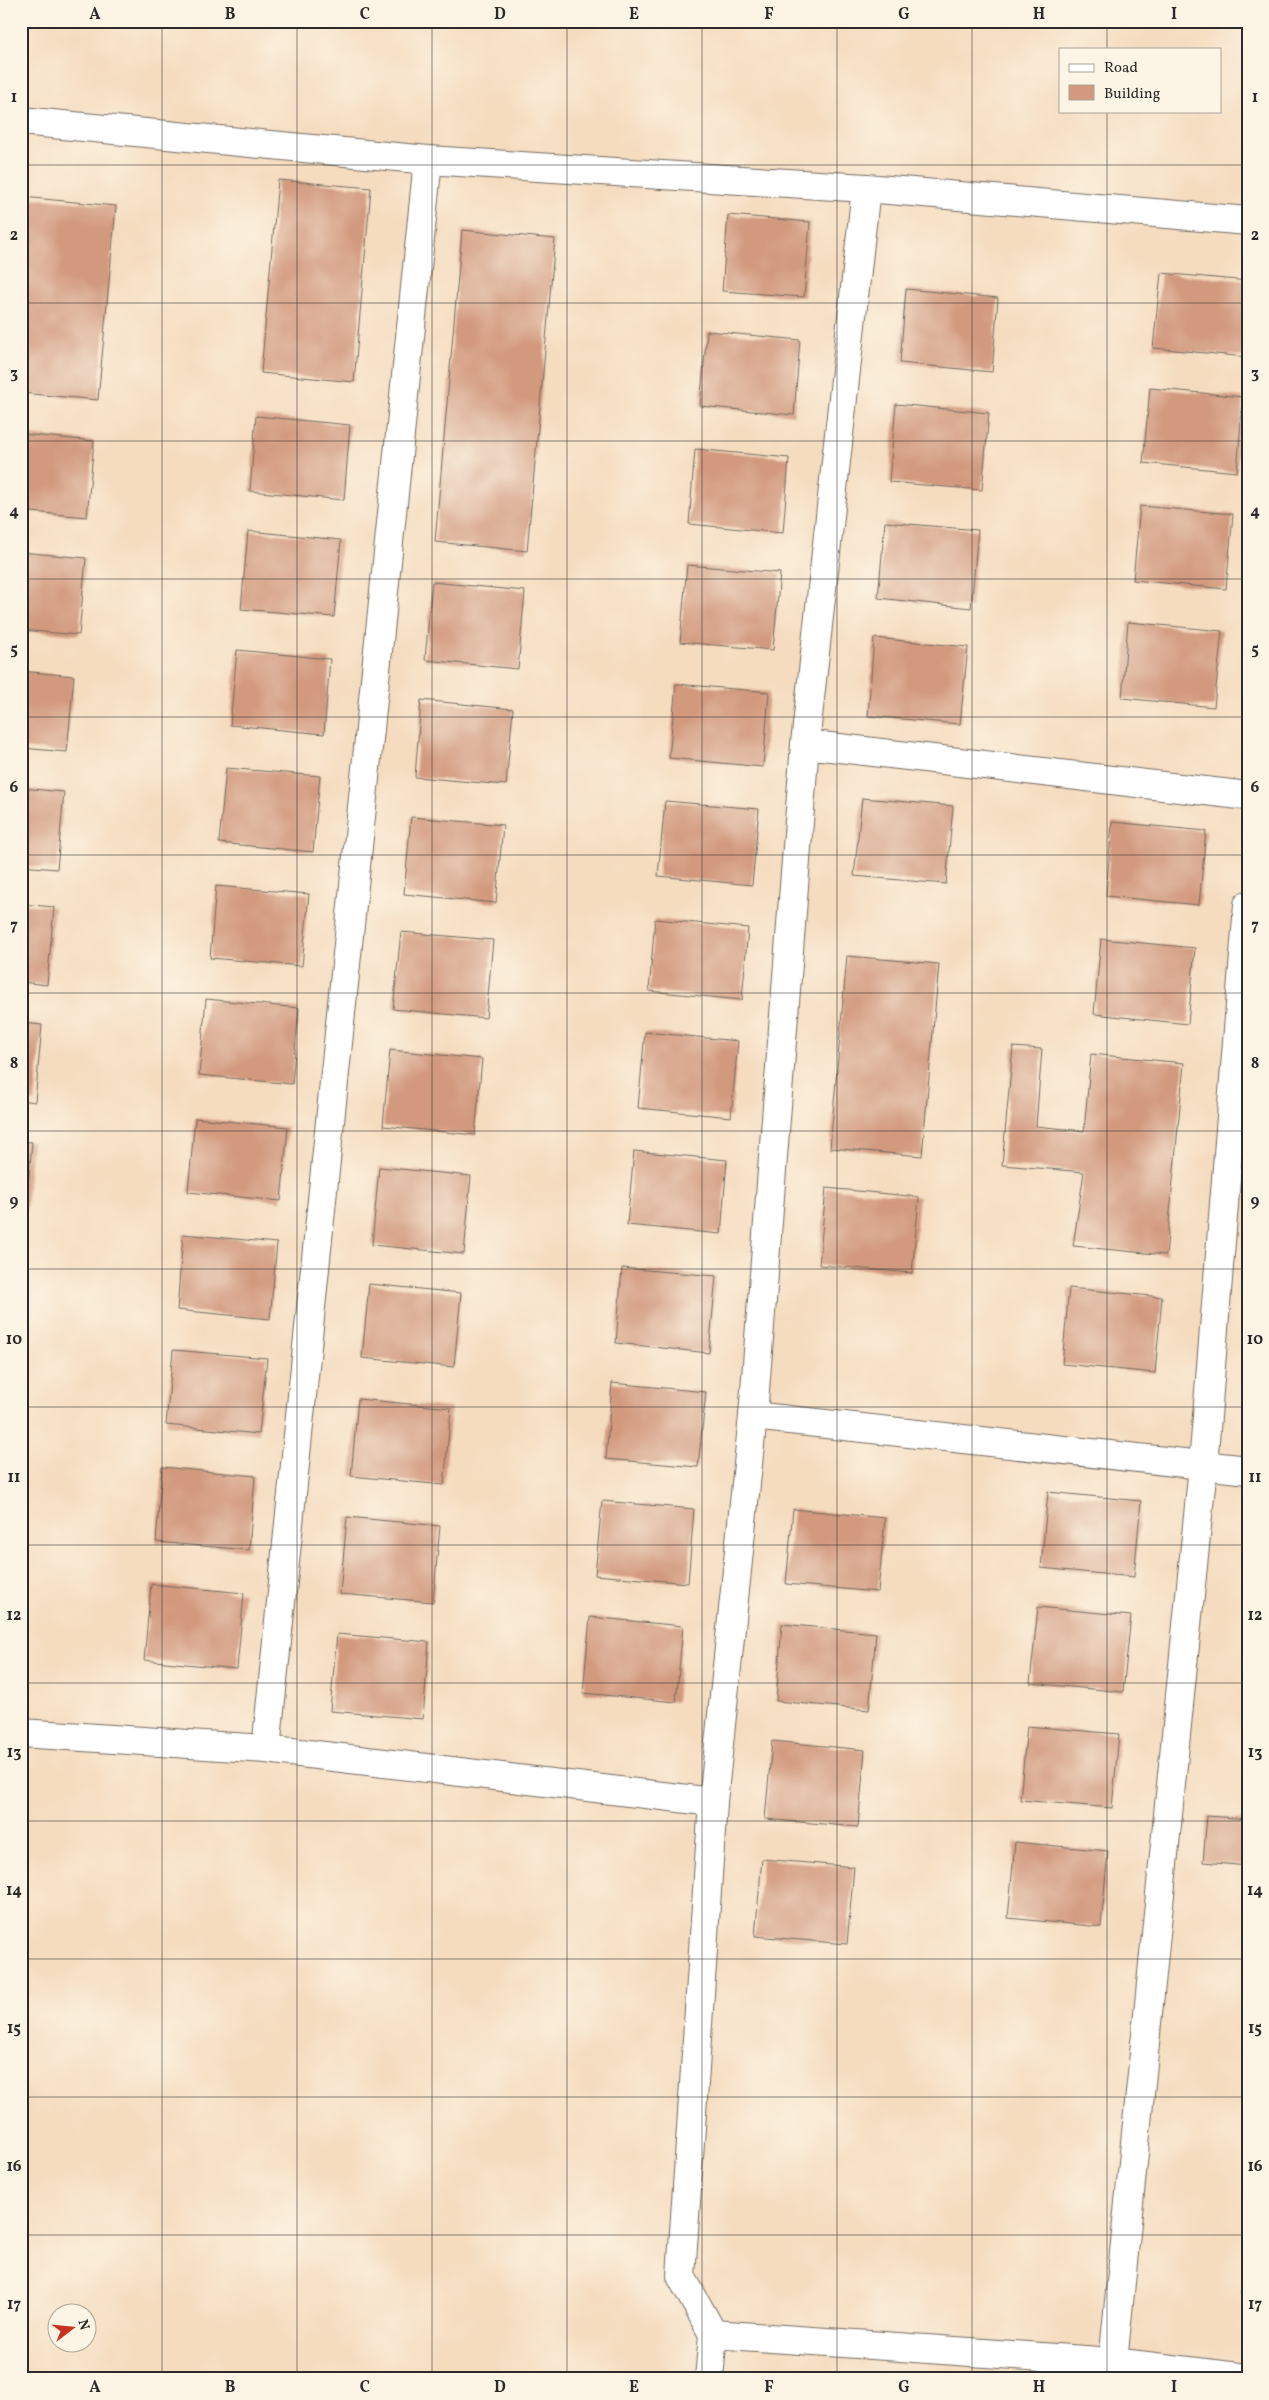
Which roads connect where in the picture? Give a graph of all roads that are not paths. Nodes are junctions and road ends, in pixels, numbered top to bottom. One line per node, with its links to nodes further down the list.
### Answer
1 (21, 120): 2 (street)
2 (428, 160): 3 (street); 12 (street)
3 (866, 188): 4 (street); 5 (street)
4 (1248, 221)
5 (805, 744): 6 (street); 8 (street)
6 (1248, 796)
7 (1248, 905): 9 (street)
8 (753, 1416): 9 (street); 13 (street)
9 (1203, 1466): 10 (street); 15 (street)
10 (1248, 1470)
11 (21, 1734): 12 (street)
12 (266, 1749): 13 (street)
13 (713, 1802): 14 (street)
14 (713, 2334): 15 (street); 17 (street)
15 (1113, 2362): 16 (street)
16 (1248, 2378)
17 (709, 2379)

